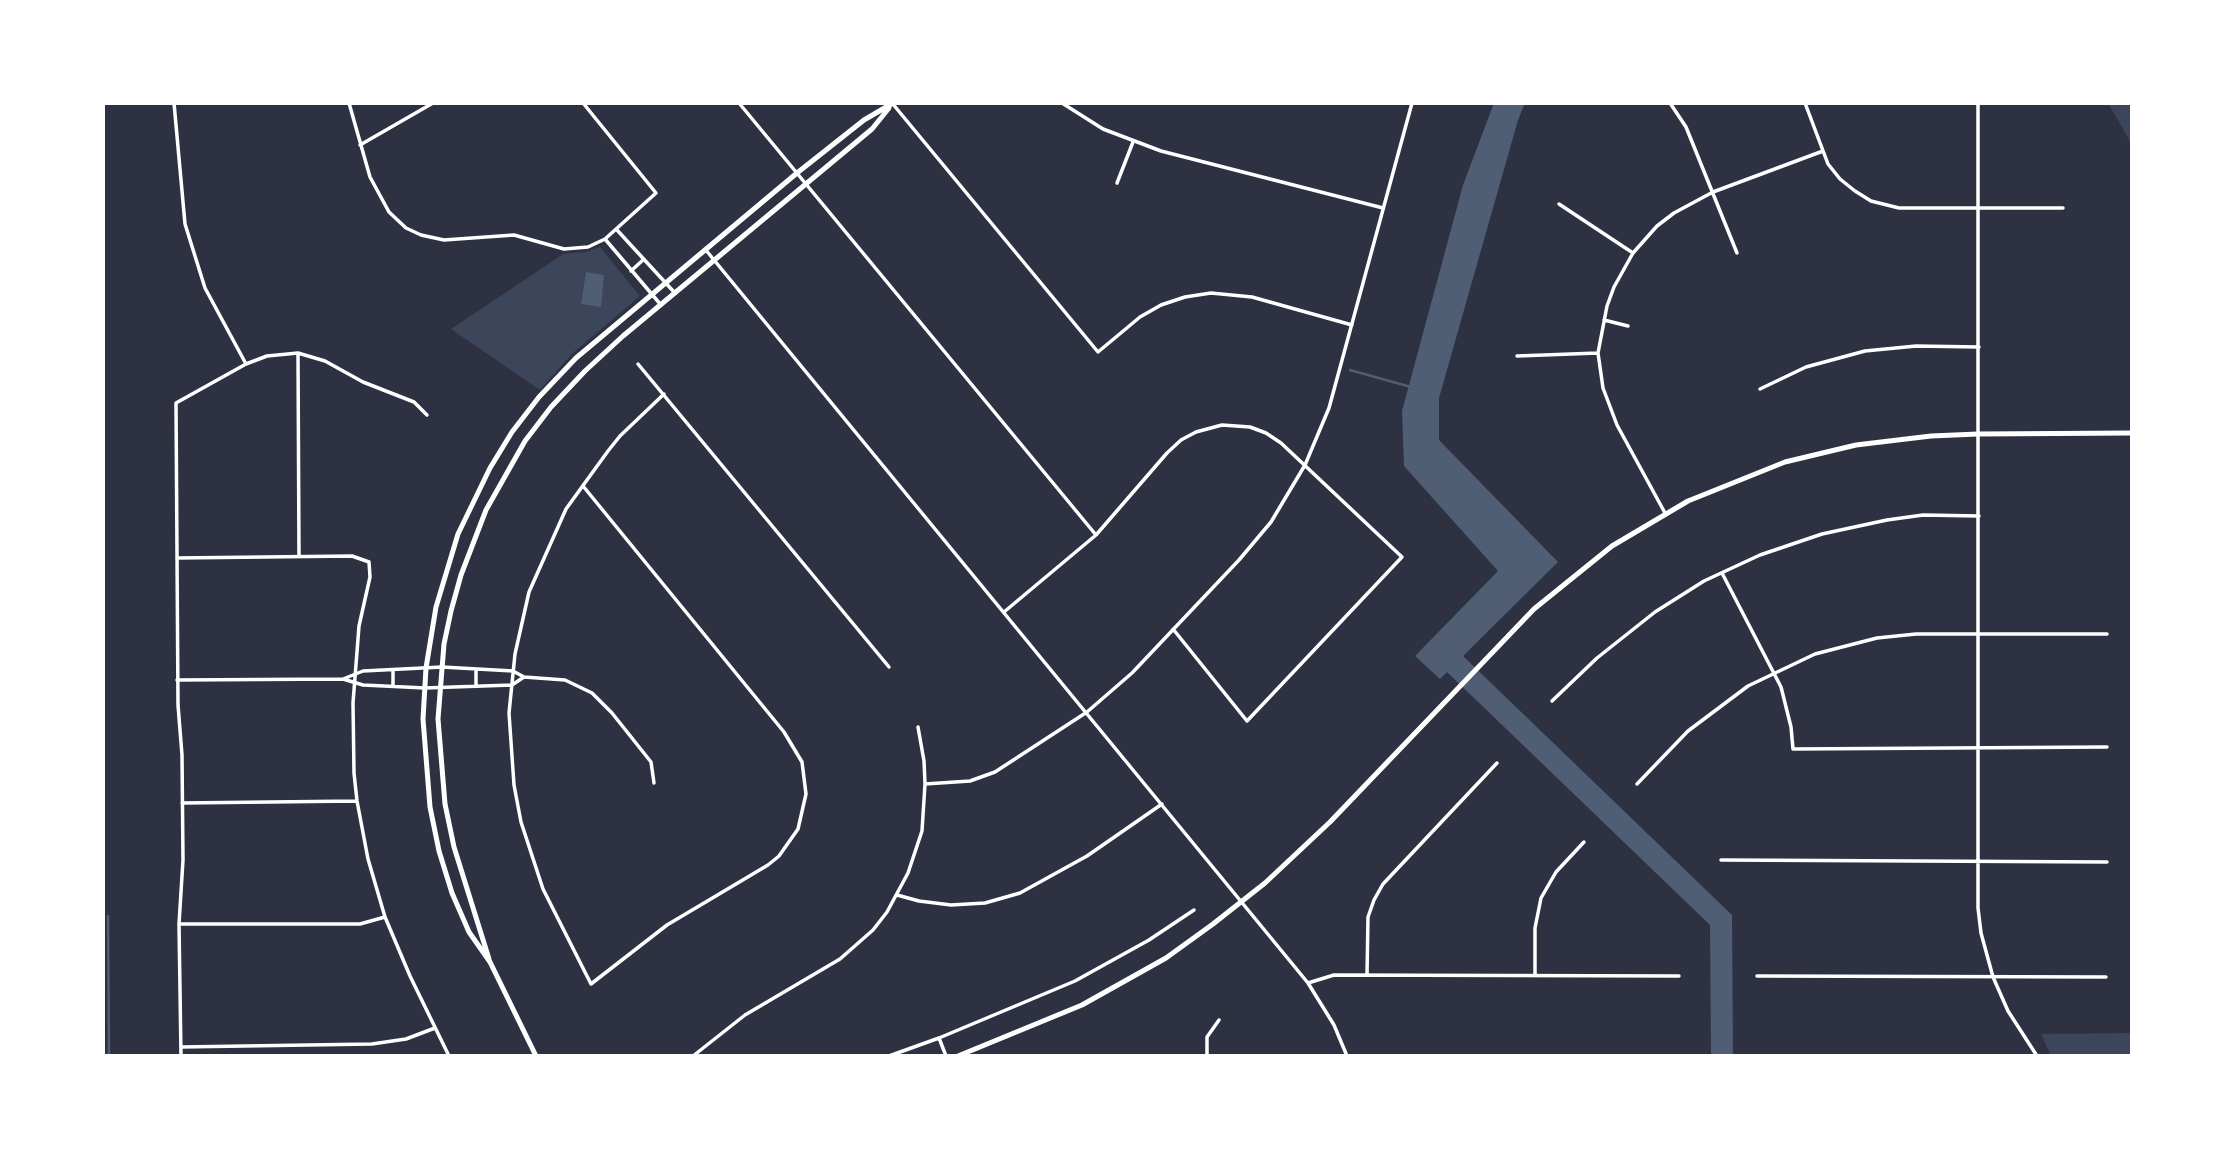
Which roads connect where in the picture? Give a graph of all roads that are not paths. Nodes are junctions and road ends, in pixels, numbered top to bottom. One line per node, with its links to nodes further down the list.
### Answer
1 (174, 103): 42 (street)
2 (349, 103): 13 (street)
3 (433, 103): 13 (street)
4 (583, 103): 23 (street)
5 (739, 103): 15 (street)
6 (892, 103): 15 (street); 17 (street); 36 (street)
7 (1062, 103): 12 (street)
8 (1412, 103): 20 (street)
9 (1670, 103): 18 (street)
10 (1805, 103): 14 (street)
11 (1978, 103): 22 (street)
12 (1133, 142): 16 (street); 20 (street)
13 (360, 145): 24 (street)
14 (1823, 151): 18 (street); 22 (street)
15 (797, 173): 17 (street); 25 (street)
16 (1117, 183)
17 (806, 185): 29 (street); 53 (street)
18 (1713, 192): 26 (street); 27 (street)
19 (1559, 204): 26 (street)
20 (1382, 208): 36 (street)
21 (2063, 208): 22 (street)
22 (1978, 209): 38 (street)
23 (617, 230): 24 (street); 28 (street)
24 (605, 239): 30 (street)
25 (705, 249): 29 (street); 31 (street)
26 (1633, 253): 35 (street)
27 (1737, 253)
28 (644, 259): 30 (street); 31 (street)
29 (715, 261): 32 (street); 57 (street)
30 (631, 271): 33 (street)
31 (665, 282): 32 (street); 33 (street)
32 (676, 293): 34 (street)
33 (651, 294): 34 (street); 63 (street)
34 (661, 305): 61 (street)
35 (1604, 320): 37 (street); 40 (street)
36 (1352, 325): 49 (street)
37 (1628, 326)
38 (1979, 347): 44 (street); 48 (street)
39 (298, 353): 42 (street); 46 (street); 54 (street)
40 (1598, 353): 41 (street); 51 (street)
41 (1517, 356)
42 (246, 363): 55 (street)
43 (638, 363): 45 (street)
44 (1760, 389)
45 (664, 394): 50 (street); 62 (street)
46 (426, 415)
47 (2132, 433): 48 (street)
48 (1978, 434): 51 (street); 52 (street)
49 (1305, 465): 53 (street); 58 (street); 58 (street)
50 (583, 486): 66 (street); 73 (street)
51 (1665, 513): 95 (street)
52 (1979, 516): 56 (street); 59 (street)
53 (1096, 535): 57 (street)
54 (299, 556): 55 (street); 68 (street)
55 (177, 558): 71 (street)
56 (1722, 573): 67 (street); 78 (street)
57 (1004, 612): 79 (street)
58 (1173, 629): 79 (street)
59 (1978, 634): 60 (street); 67 (street); 81 (street)
60 (2107, 634)
61 (442, 667): 63 (street); 64 (street); 76 (street)
62 (889, 667)
63 (426, 668): 65 (street); 77 (street)
64 (476, 669): 66 (street); 75 (street)
65 (393, 670): 68 (street); 74 (street)
66 (513, 671): 69 (street); 73 (street)
67 (1773, 672): 81 (street); 86 (street)
68 (355, 675): 70 (street); 72 (street)
69 (524, 677): 73 (street); 84 (street)
70 (343, 679): 71 (street); 72 (street)
71 (177, 680): 88 (street)
72 (354, 683): 74 (street); 87 (street)
73 (512, 684): 75 (street)
74 (393, 686): 77 (street)
75 (476, 686): 76 (street)
76 (441, 687): 77 (street); 99 (street)
77 (425, 688): 99 (street)
78 (1552, 701)
79 (1087, 712): 85 (street); 89 (street)
80 (918, 727): 85 (street)
81 (1978, 747): 82 (street); 92 (street)
82 (2107, 747)
83 (1497, 763): 100 (street)
84 (654, 782)
85 (925, 784): 94 (street)
86 (1637, 784)
87 (357, 801): 88 (street); 97 (street)
88 (182, 803): 98 (street)
89 (1162, 804): 94 (street); 95 (street)
90 (1584, 842): 101 (street)
91 (1721, 860): 92 (street)
92 (1978, 861): 93 (street); 104 (street)
93 (2107, 862)
94 (897, 895): 116 (street)
95 (1242, 902): 106 (street); 119 (street)
96 (1194, 910): 109 (street)
97 (385, 917): 98 (street); 108 (street)
98 (179, 924): 111 (street)
99 (490, 962): 110 (street)
100 (1367, 975): 101 (street); 106 (street)
101 (1535, 975): 102 (street)
102 (1679, 976)
103 (1757, 976): 104 (street)
104 (1993, 976): 105 (street); 122 (street)
105 (2106, 977)
106 (1308, 984): 121 (street)
107 (1219, 1020): 120 (street)
108 (435, 1028): 111 (street); 113 (street)
109 (939, 1038): 117 (street); 118 (street)
110 (531, 1043): 114 (street); 115 (street)
111 (181, 1047): 112 (street)
112 (181, 1056)
113 (449, 1056)
114 (536, 1056)
115 (543, 1056)
116 (693, 1056)
117 (889, 1056)
118 (946, 1056)
119 (958, 1056)
120 (1207, 1056)
121 (1347, 1056)
122 (2037, 1056)

